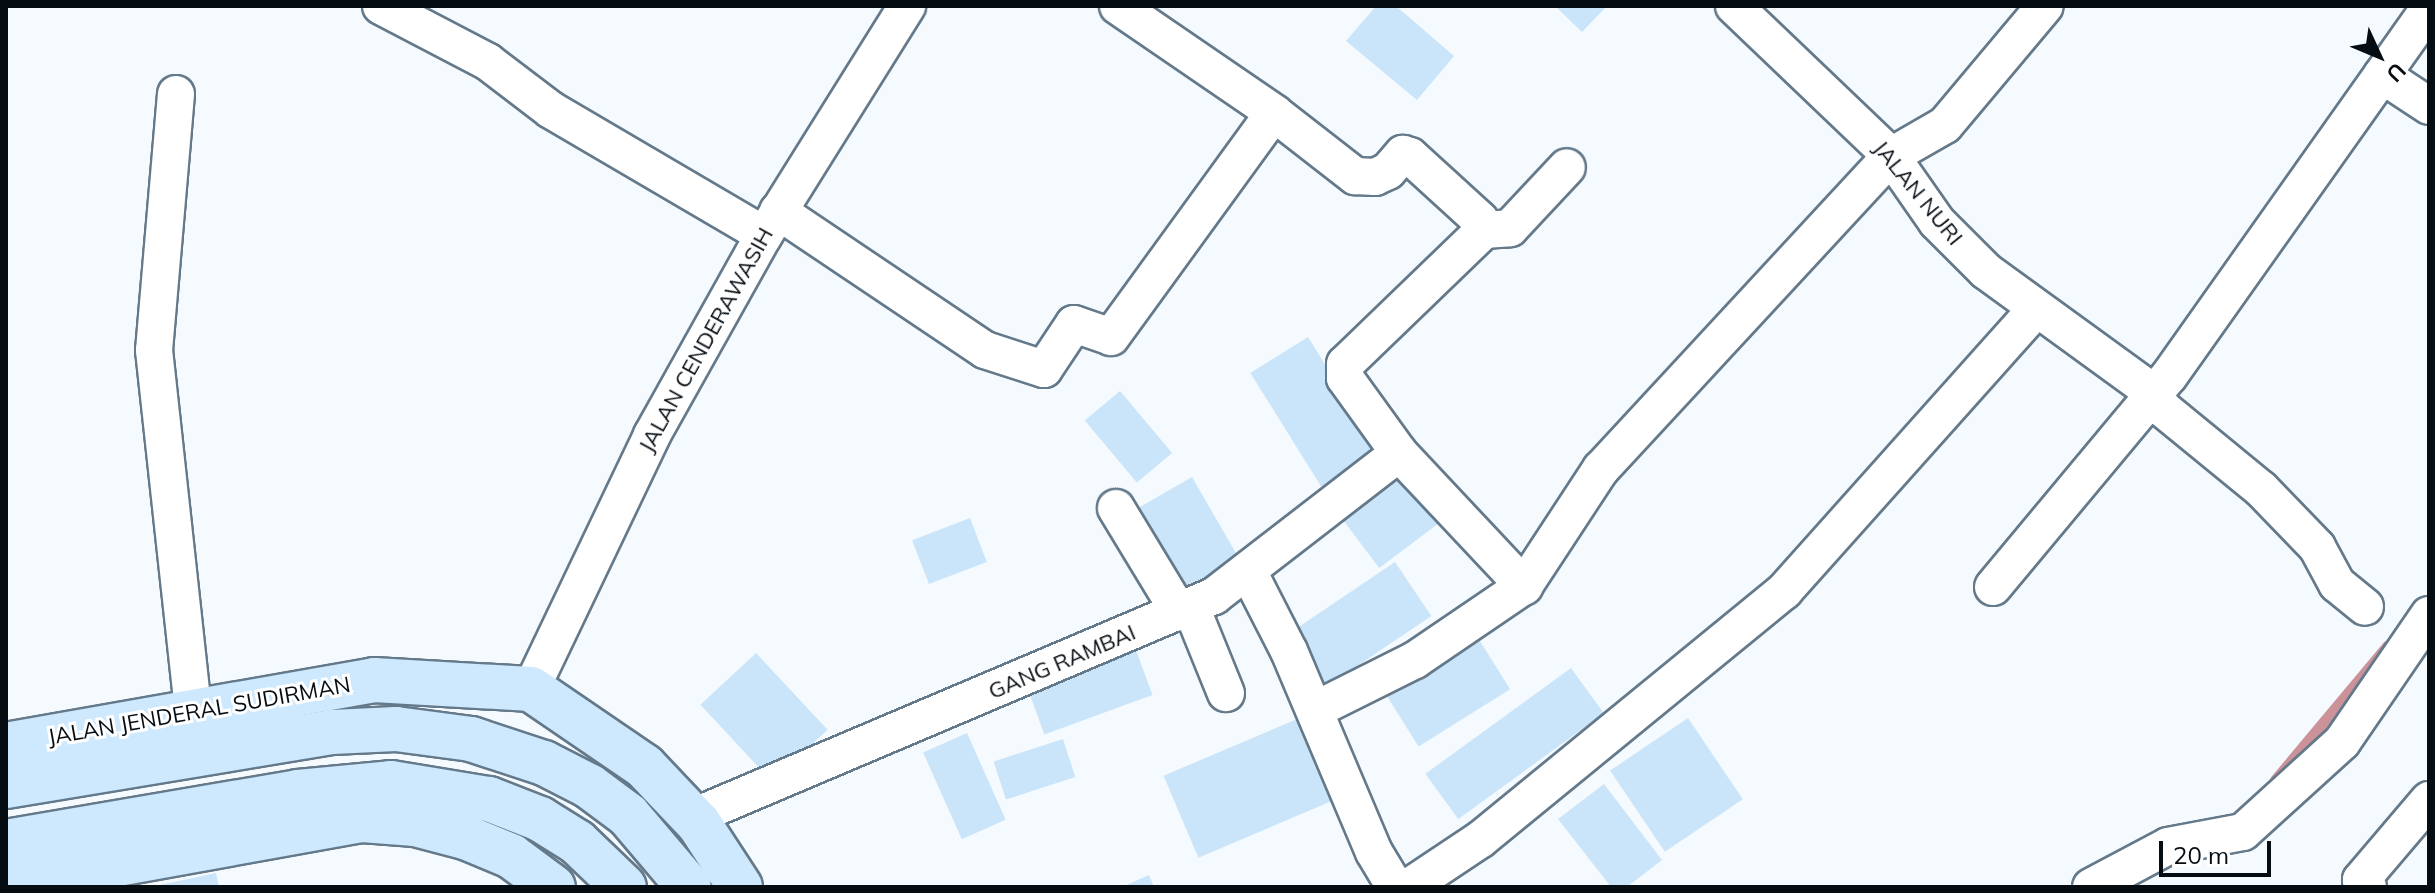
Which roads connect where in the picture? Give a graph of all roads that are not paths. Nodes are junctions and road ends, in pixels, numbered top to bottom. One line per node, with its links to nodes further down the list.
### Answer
1 (381, 6): 14 (street)
2 (907, 6): 14 (street, JALAN CENDERAWASIH)
3 (1118, 6): 11 (street)
4 (1734, 6): 7 (street, JALAN NURI)
5 (2045, 6): 12 (street)
6 (2429, 9): 8 (street)
7 (1770, 17): 12 (street, JALAN NURI)
8 (2382, 75): 10 (street); 17 (street)
9 (176, 94): 28 (street)
10 (2429, 106)
11 (1274, 113): 14 (street); 15 (street)
12 (1891, 156): 16 (street, JALAN NURI); 21 (street)
13 (1567, 167): 15 (street)
14 (771, 223): 26 (street, JALAN CENDERAWASIH)
15 (1484, 230): 18 (street)
16 (2034, 311): 17 (street, JALAN NURI); 41 (street)
17 (2155, 394): 22 (street); 23 (street, JALAN NURI)
18 (1399, 453): 20 (street, GANG RAMBAI); 21 (street)
19 (1116, 508): 24 (street)
20 (1248, 571): 24 (street, GANG RAMBAI); 29 (street)
21 (1524, 586): 29 (street)
22 (1993, 587)
23 (2365, 607)
24 (1185, 610): 27 (street); 33 (street, GANG RAMBAI)
25 (2429, 615): 42 (street)
26 (531, 689): 28 (main road, JALAN JENDERAL SUDIRMAN); 33 (main road)
27 (1226, 693)
28 (193, 710): 30 (main road, JALAN JENDERAL SUDIRMAN)
29 (1315, 710): 40 (street)
30 (6, 745)
31 (6, 786): 38 (main road)
32 (2429, 800): 43 (street)
33 (693, 817): 39 (main road)
34 (6, 842): 37 (main road)
35 (6, 884): 36 (main road)
36 (553, 887)
37 (624, 887)
38 (689, 887)
39 (740, 887)
40 (1395, 887)
41 (1409, 887)
42 (2091, 887)
43 (2368, 887)

